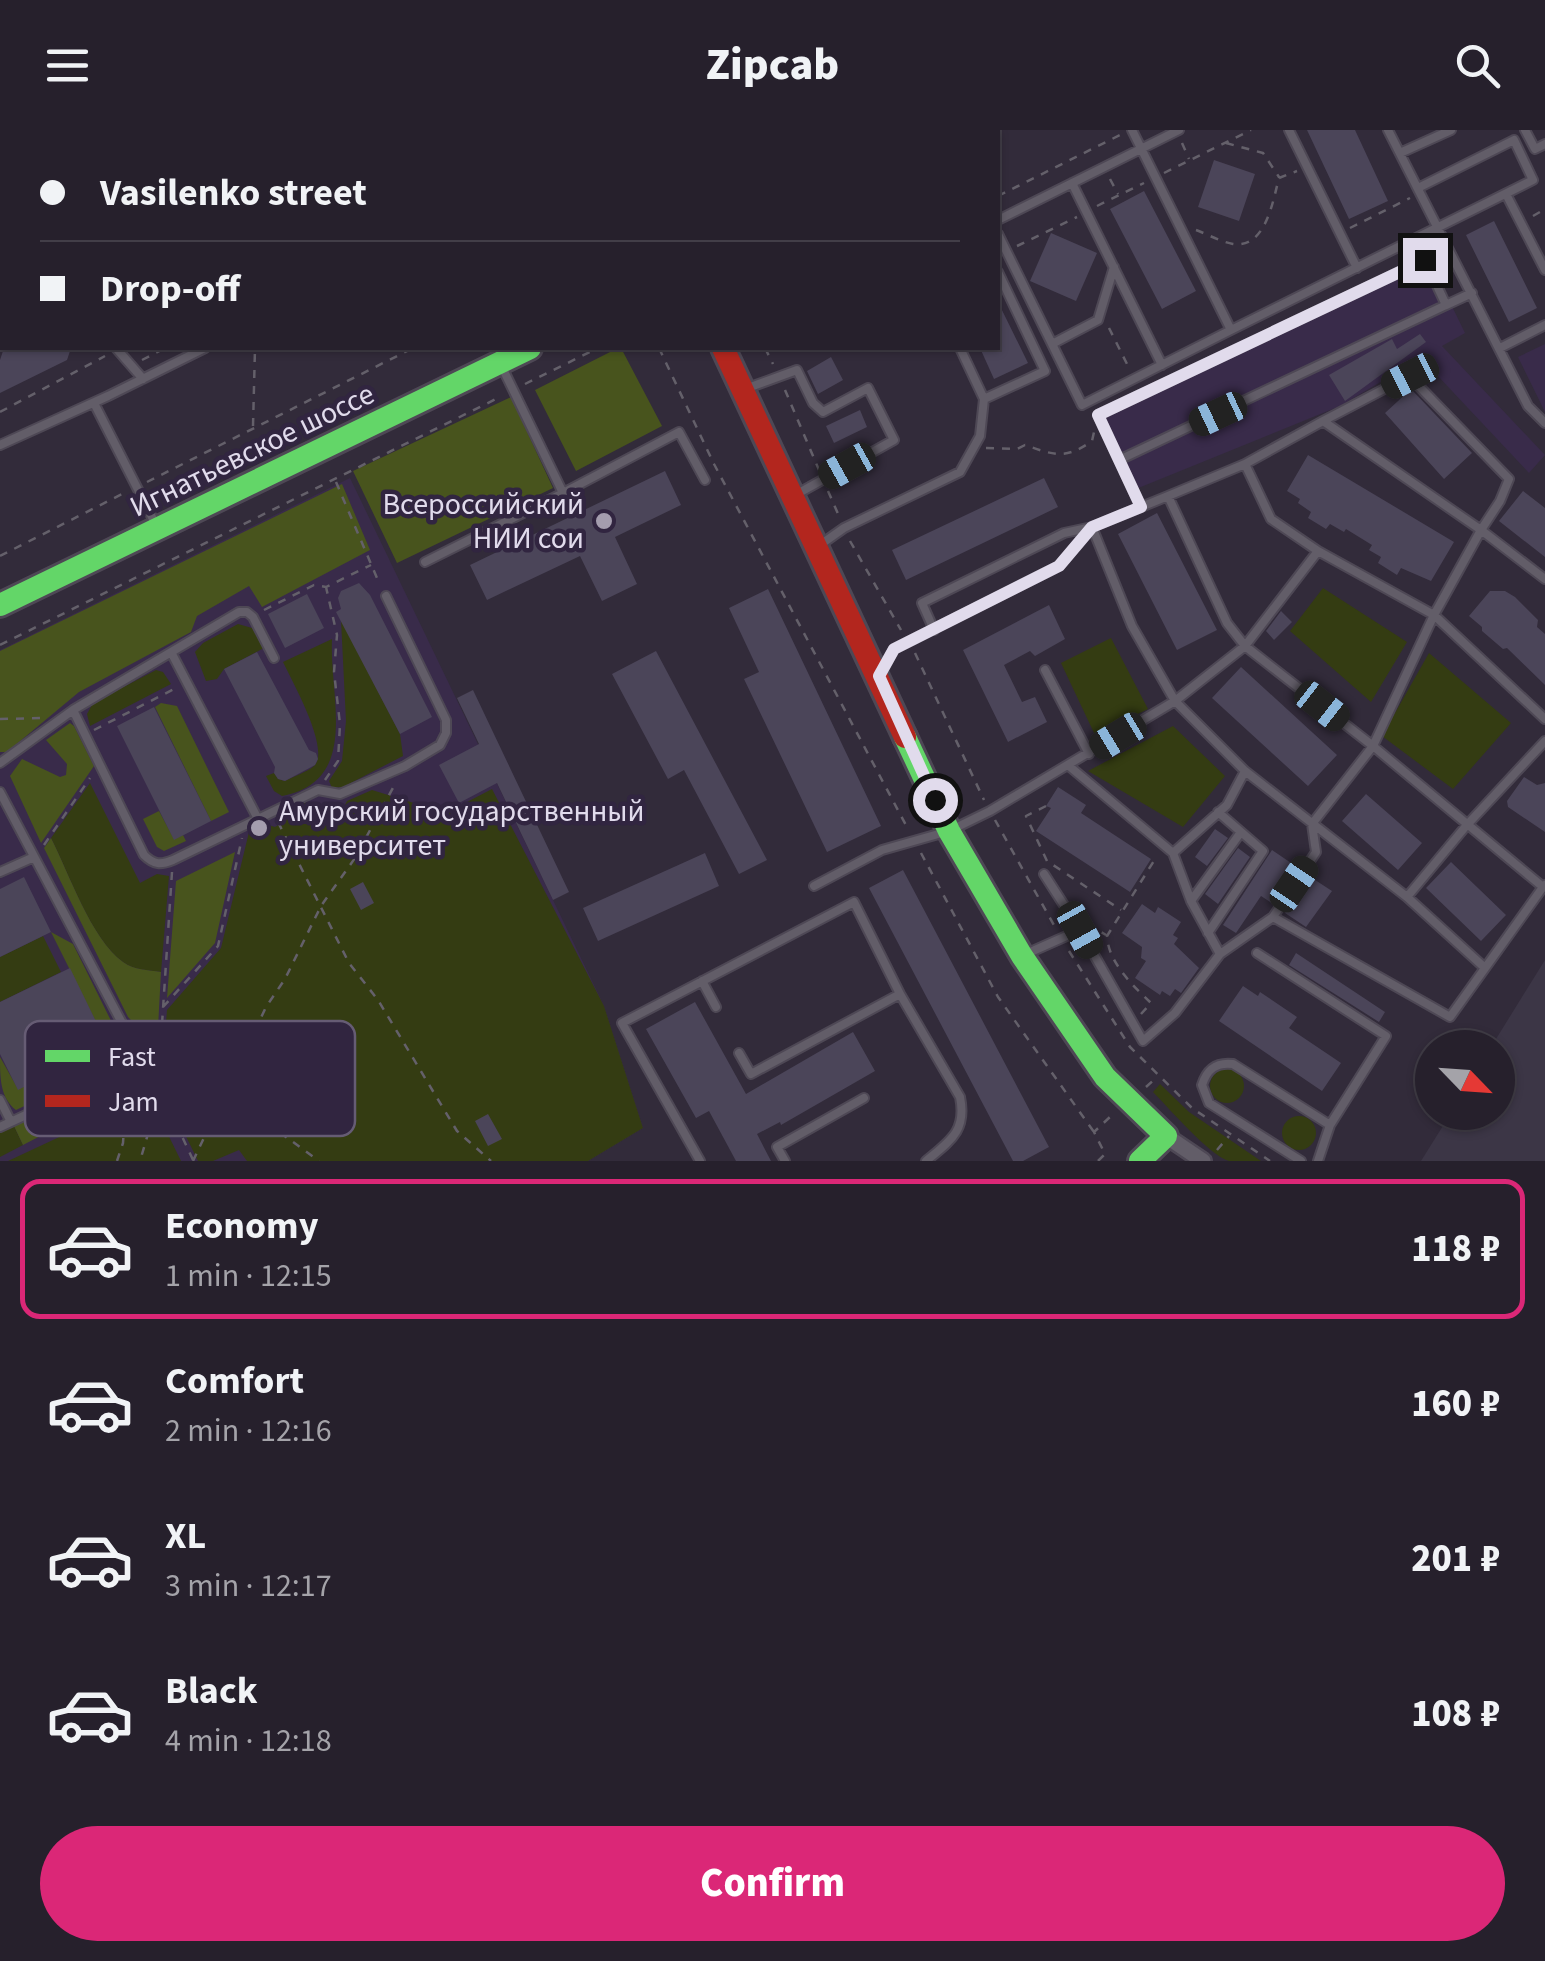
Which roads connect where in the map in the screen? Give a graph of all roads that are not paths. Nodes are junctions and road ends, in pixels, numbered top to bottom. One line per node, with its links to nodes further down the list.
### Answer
1 (1131, 130): 8 (lane)
2 (1289, 130): 17 (lane)
3 (1388, 130): 9 (lane)
4 (1451, 130): 9 (lane)
5 (1525, 130): 7 (lane)
6 (1177, 131): 8 (lane)
7 (1545, 144)
8 (1141, 148): 10 (lane); 23 (lane)
9 (1400, 153): 11 (lane)
10 (1072, 183): 13 (lane); 16 (lane)
11 (1419, 191): 12 (lane); 14 (lane)
12 (1506, 194): 14 (lane); 18 (lane)
13 (1000, 219)
14 (1438, 228): 17 (lane); 20 (lane)
15 (1000, 238): 24 (lane)
16 (1114, 266): 24 (lane); 32 (lane)
17 (1357, 268): 23 (lane)
18 (1545, 270)
19 (1000, 276): 35 (lane)
20 (1472, 293): 21 (lane); 25 (lane)
21 (1446, 305): 40 (lane); 40 (lane)
22 (1545, 325): 25 (lane)
23 (1231, 330): 32 (lane)
24 (1052, 344): 32 (lane)
25 (1500, 348): 38 (lane)
26 (119, 350): 33 (lane)
27 (201, 350): 33 (lane)
28 (526, 350): 31 (main road, Игнатьевское шоссе)
29 (724, 350): 34 (main road)
30 (961, 350): 35 (lane)
31 (500, 364): 43 (lane); 48 (main road, Игнатьевское шоссе)
32 (1162, 365)
33 (143, 379): 36 (lane)
34 (742, 390): 45 (main road); 45 (lane)
35 (984, 399): 50 (lane)
36 (94, 403): 39 (lane); 48 (lane)
37 (1323, 420): 41 (lane); 49 (lane); 49 (lane)
38 (1545, 424)
39 (0, 444)
40 (1119, 460): 46 (lane)
41 (1245, 464): 44 (lane); 51 (lane)
42 (705, 480): 43 (lane)
43 (564, 492): 52 (lane)
44 (1168, 496): 46 (lane); 58 (lane)
45 (793, 497): 50 (main road)
46 (1141, 507): 47 (lane)
47 (1092, 527): 57 (lane); 57 (lane); 63 (lane)
48 (158, 529): 55 (main road, Игнатьевское шоссе)
49 (1481, 530): 53 (lane); 56 (lane)
50 (816, 548): 62 (main road)
51 (1318, 551): 56 (lane); 58 (lane)
52 (425, 562)
53 (1545, 579)
54 (386, 596): 74 (lane)
55 (0, 605)
56 (1434, 615): 65 (lane); 67 (lane)
57 (934, 630): 62 (lane)
58 (1245, 646): 63 (lane); 67 (lane)
59 (170, 652): 60 (lane); 64 (lane); 74 (lane)
60 (274, 658)
61 (1045, 670): 68 (lane)
62 (879, 676): 77 (main road)
63 (1175, 701): 68 (lane); 71 (lane)
64 (73, 710): 69 (lane); 74 (lane)
65 (1545, 718)
66 (1545, 741): 76 (lane)
67 (1373, 746): 75 (lane); 76 (lane)
68 (1088, 754): 70 (lane)
69 (0, 763)
70 (1069, 766): 77 (lane); 79 (lane)
71 (1245, 771): 73 (lane); 75 (lane)
72 (0, 792): 80 (lane)
73 (1218, 812): 78 (lane); 79 (lane)
74 (258, 819)
75 (1312, 824): 85 (lane); 87 (lane)
76 (1466, 826): 84 (lane); 85 (lane)
77 (949, 831): 83 (lane); 92 (main road)
78 (1240, 832): 86 (lane); 89 (lane)
79 (1174, 853): 86 (lane)
80 (34, 856): 81 (lane); 97 (lane)
81 (0, 872)
82 (1044, 874): 88 (lane)
83 (814, 886)
84 (1544, 886): 93 (lane)
85 (1407, 897): 93 (lane)
86 (1191, 901): 89 (lane)
87 (1273, 916): 91 (lane); 93 (lane)
88 (1080, 930): 91 (lane); 92 (lane)
89 (1208, 933): 91 (lane)
90 (1257, 953): 103 (lane)
91 (1220, 954)
92 (1022, 956): 105 (main road)
93 (1484, 968)
94 (702, 981): 95 (lane); 96 (lane); 106 (lane)
95 (900, 994): 98 (lane); 108 (lane)
96 (716, 1008)
97 (121, 1021)
98 (740, 1053)
99 (864, 1098): 107 (lane)
100 (0, 1100): 102 (lane)
101 (25, 1115): 102 (lane)
102 (11, 1122): 104 (lane)
103 (1330, 1125): 111 (lane); 112 (lane)
104 (0, 1126)
105 (1166, 1136): 109 (main road); 110 (street)
106 (700, 1161)
107 (785, 1161)
108 (926, 1161)
109 (1140, 1161)
110 (1203, 1161)
111 (1301, 1161)
112 (1318, 1161)

